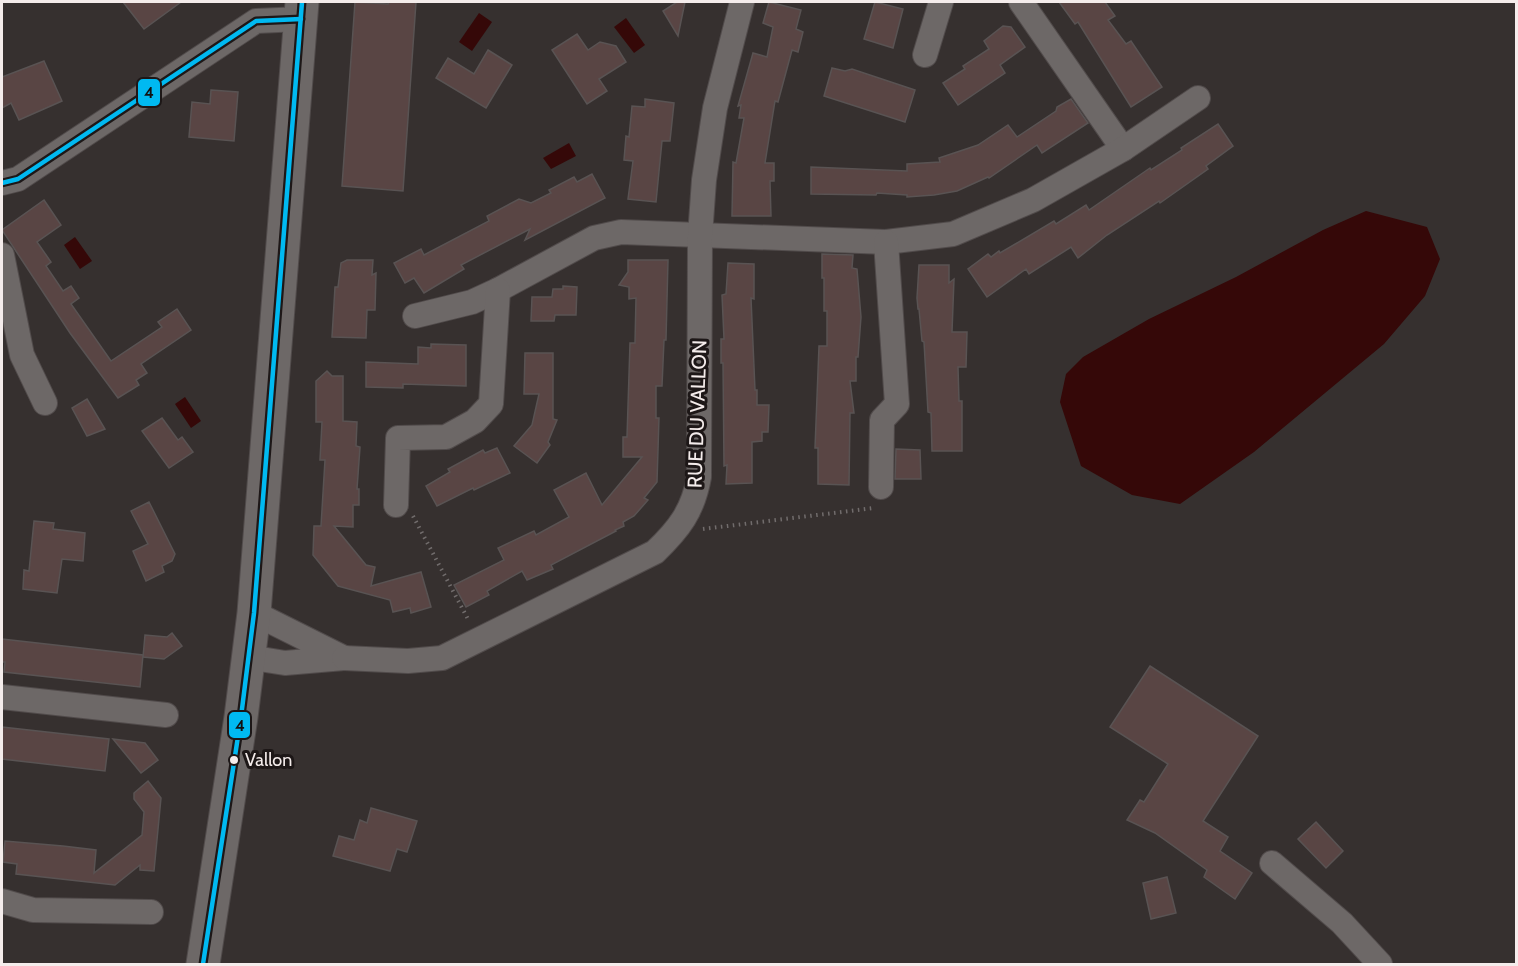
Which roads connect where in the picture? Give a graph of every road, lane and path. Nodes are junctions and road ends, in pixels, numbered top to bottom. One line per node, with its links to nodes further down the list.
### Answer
1 (742, 2): 9 (street, RUE DU VALLON)
2 (941, 2): 5 (street)
3 (1021, 2): 7 (street)
4 (301, 10): 8 (street); 18 (main road)
5 (925, 56)
6 (1198, 98): 7 (street)
7 (1122, 149): 10 (street)
8 (2, 183)
9 (700, 236): 10 (street); 12 (street); 17 (street, RUE DU VALLON)
10 (886, 243): 15 (street)
11 (2, 255): 14 (street)
12 (498, 290): 13 (street); 16 (street)
13 (415, 316)
14 (45, 403)
15 (881, 487): 17 (path)
16 (396, 505): 19 (path)
17 (675, 533): 19 (street, RUE DU VALLON)
18 (254, 613): 20 (main road); 21 (street, RUE DU VALLON)
19 (479, 640): 21 (street, RUE DU VALLON)
20 (248, 657): 21 (street, RUE DU VALLON); 27 (main road)
21 (344, 658)
22 (2, 697): 23 (street)
23 (166, 715)
24 (1272, 863): 28 (street)
25 (2, 901): 26 (street)
26 (151, 912)
27 (203, 964)
28 (1380, 964)

